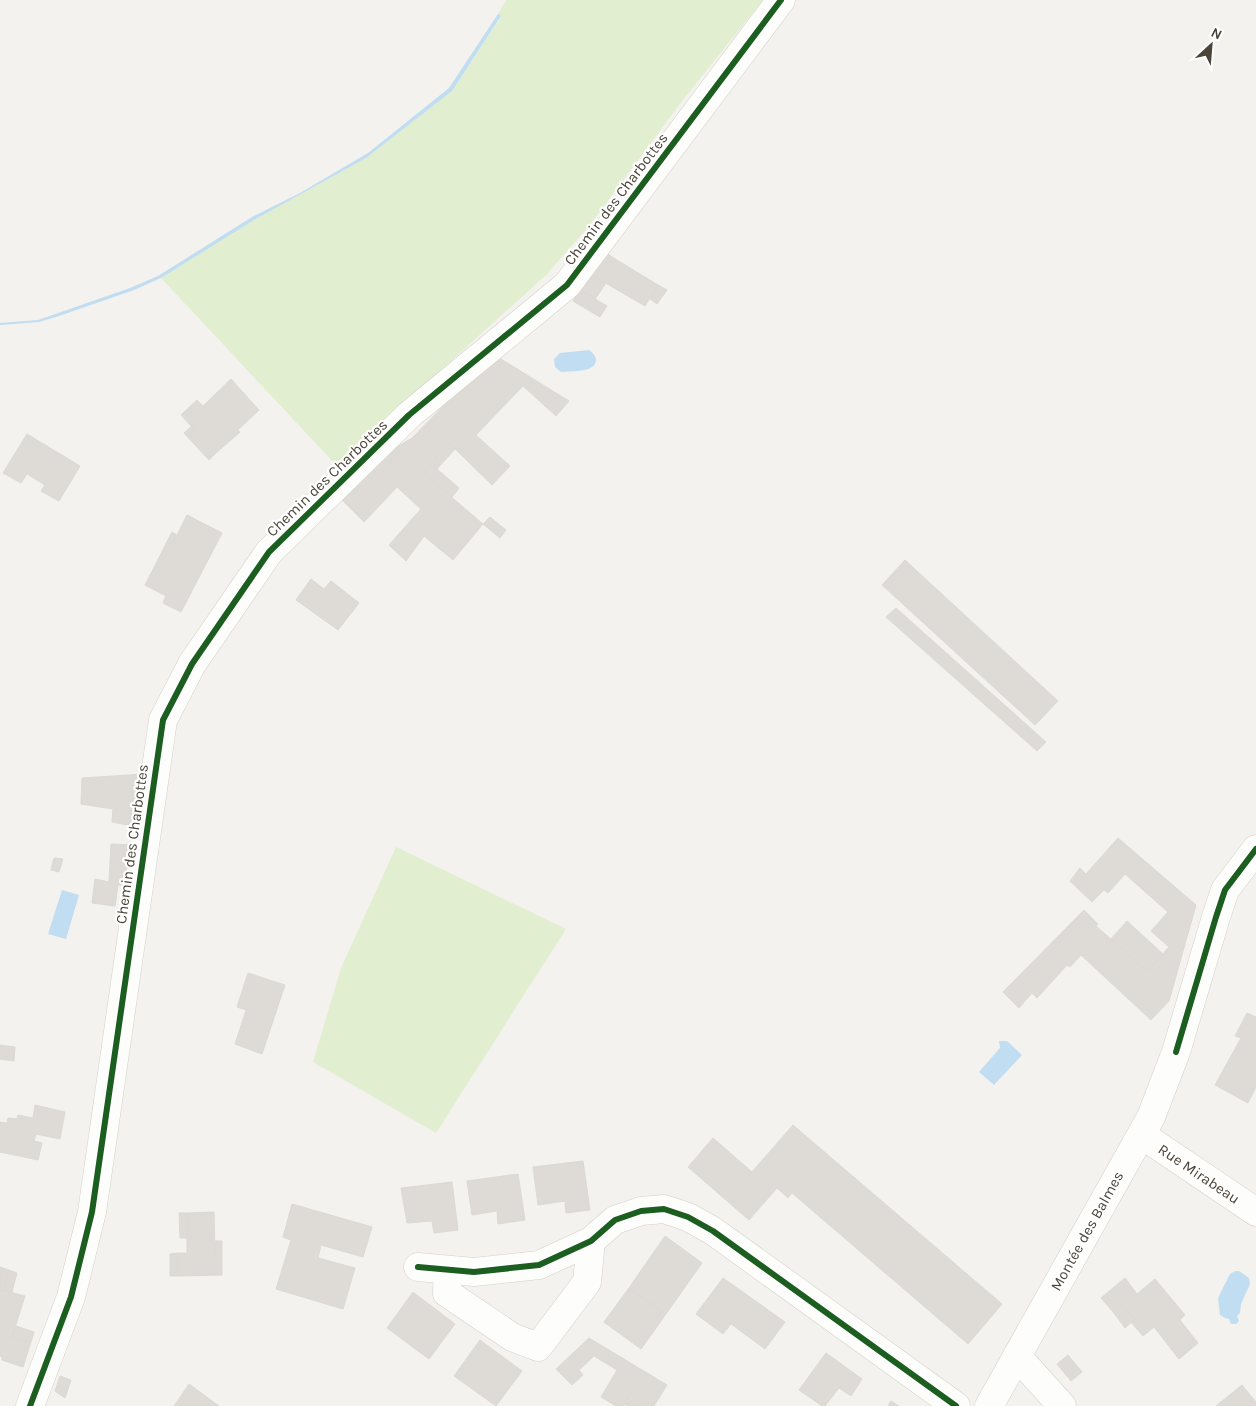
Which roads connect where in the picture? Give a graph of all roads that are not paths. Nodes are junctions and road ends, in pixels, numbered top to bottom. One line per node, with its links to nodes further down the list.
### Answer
1 (781, 0): 9 (street, Chemin des Charbottes)
2 (1256, 849): 3 (street, Montée des Balmes)
3 (1142, 1135): 4 (street, Rue Mirabeau); 8 (street, Montée des Balmes)
4 (1256, 1212)
5 (591, 1241): 7 (street); 7 (street); 10 (street)
6 (418, 1267): 7 (street)
7 (448, 1270)
8 (1018, 1356): 11 (street, Montée des Balmes); 12 (street)
9 (40, 1402)
10 (956, 1406)
11 (989, 1406)
12 (1062, 1406)

